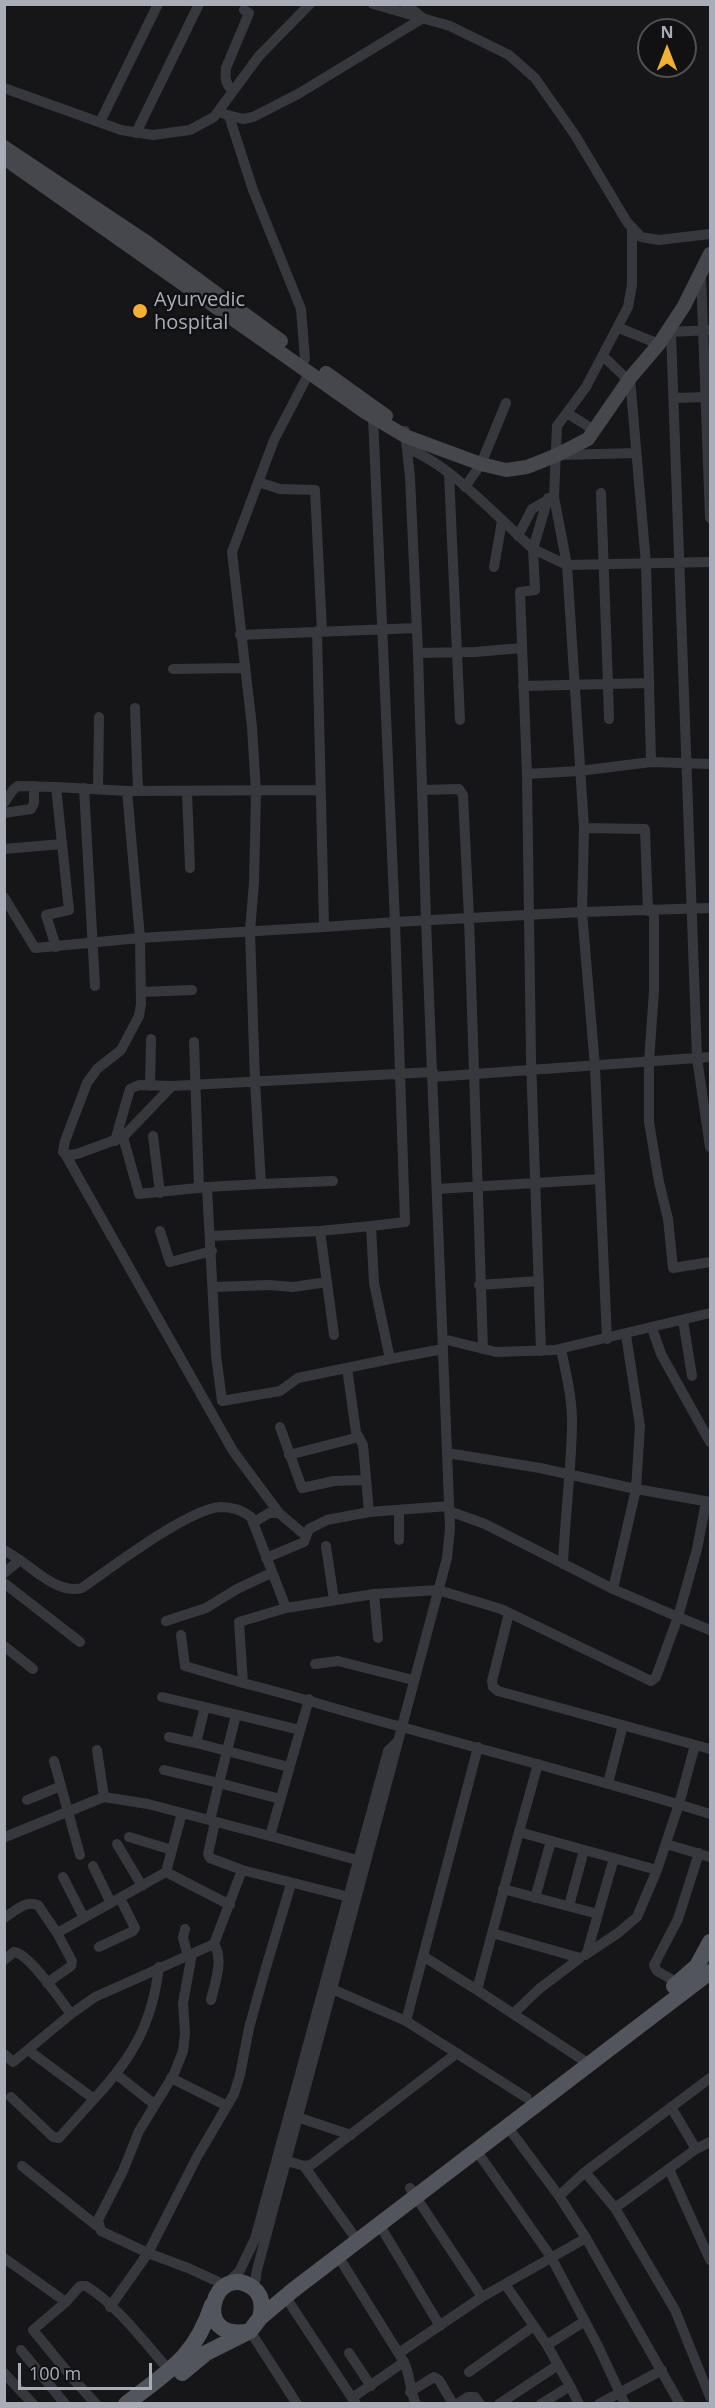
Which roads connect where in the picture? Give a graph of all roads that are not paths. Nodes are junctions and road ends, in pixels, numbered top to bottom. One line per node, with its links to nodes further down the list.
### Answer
1 (158, 4): 12 (street)
2 (199, 4): 13 (street)
3 (233, 4): 7 (street)
4 (310, 4): 9 (street)
5 (373, 4): 8 (street)
6 (405, 4): 8 (street)
7 (246, 7): 9 (street)
8 (423, 18): 11 (street); 16 (street)
9 (232, 90): 11 (street)
10 (5, 91): 12 (street)
11 (224, 114): 13 (street); 25 (street)
12 (100, 122): 13 (street)
13 (136, 133)
14 (4, 147): 25 (main road)
15 (4, 158): 26 (main road)
16 (632, 229): 17 (street); 20 (street)
17 (711, 234)
18 (711, 254): 19 (main road)
19 (701, 270): 21 (main road); 22 (street)
20 (619, 328): 23 (street); 24 (street)
21 (670, 330): 22 (street); 23 (main road); 29 (street)
22 (706, 330): 28 (street)
23 (659, 344): 27 (main road)
24 (603, 356): 27 (street); 31 (street)
25 (305, 359): 34 (main road)
26 (309, 373): 32 (main road); 40 (street)
27 (629, 379): 33 (main road); 35 (street)
28 (706, 397): 29 (street); 38 (street)
29 (674, 398): 49 (street)
30 (506, 403): 37 (street)
31 (567, 413): 33 (street); 36 (street)
32 (373, 417): 34 (main road); 55 (street)
33 (594, 430): 36 (main road)
34 (408, 439): 37 (main road); 39 (street); 54 (street)
35 (636, 453): 36 (street); 50 (street)
36 (557, 455): 37 (main road); 43 (street)
37 (481, 464): 41 (street)
38 (710, 464): 44 (street)
39 (449, 473): 41 (street); 60 (street)
40 (258, 482): 56 (street); 57 (street)
41 (465, 487): 45 (street)
42 (601, 494): 52 (street)
43 (551, 498): 46 (street); 47 (street); 51 (street)
44 (711, 518)
45 (502, 521): 46 (street); 53 (street)
46 (518, 536): 47 (street)
47 (532, 549): 51 (street); 58 (street)
48 (711, 562): 49 (street)
49 (681, 563): 50 (street); 73 (street)
50 (646, 564): 52 (street); 63 (street)
51 (567, 565): 52 (street); 65 (street)
52 (605, 565): 64 (street)
53 (494, 567)
54 (417, 628): 55 (street); 59 (street)
55 (382, 629): 56 (street); 99 (street)
56 (320, 631): 57 (street); 80 (street)
57 (240, 634): 61 (street)
58 (522, 648): 60 (street); 66 (street)
59 (418, 652): 60 (street); 81 (street)
60 (457, 652): 70 (street)
61 (244, 668): 62 (street); 84 (street)
62 (173, 669)
63 (649, 683): 64 (street); 71 (street)
64 (608, 684): 65 (street); 69 (street)
65 (574, 685): 66 (street); 74 (street)
66 (523, 686): 75 (street)
67 (135, 708): 82 (street)
68 (99, 717): 79 (street)
69 (609, 719)
70 (460, 720)
71 (651, 762): 73 (street); 74 (street)
72 (711, 764): 73 (street)
73 (686, 765): 93 (street)
74 (579, 771): 75 (street); 87 (street)
75 (527, 774): 96 (street)
76 (34, 786): 77 (street); 85 (street); 86 (street)
77 (56, 787): 78 (street); 88 (street)
78 (84, 788): 79 (street); 103 (street)
79 (98, 789): 82 (street)
80 (320, 790): 84 (street); 100 (street)
81 (423, 790): 97 (street); 98 (street)
82 (133, 791): 83 (street); 102 (street)
83 (187, 791): 84 (street); 90 (street)
84 (256, 792): 101 (street)
85 (4, 803)
86 (4, 813)
87 (584, 828): 94 (street); 95 (street)
88 (62, 844): 89 (street); 104 (street)
89 (4, 849)
90 (190, 867)
91 (4, 897): 104 (street)
92 (711, 908): 93 (street)
93 (693, 909): 94 (street); 111 (street)
94 (651, 910): 95 (street); 112 (street)
95 (582, 912): 96 (street); 113 (street)
96 (530, 916): 97 (street); 114 (street)
97 (470, 918): 98 (street); 117 (street)
98 (426, 920): 99 (street); 116 (street)
99 (395, 922): 100 (street); 115 (street)
100 (324, 927): 101 (street)
101 (250, 931): 102 (street); 118 (street)
102 (140, 938): 103 (street); 107 (street)
103 (92, 943): 104 (street); 105 (street)
104 (56, 947)
105 (94, 986)
106 (192, 990): 107 (street)
107 (141, 992): 125 (street)
108 (151, 1039): 120 (street)
109 (194, 1042): 119 (street)
110 (711, 1057): 111 (street)
111 (697, 1058): 112 (street); 124 (street)
112 (649, 1061): 113 (street); 139 (street)
113 (595, 1066): 114 (street); 126 (street)
114 (532, 1071): 117 (street); 128 (street)
115 (400, 1073): 116 (street); 118 (street); 134 (street)
116 (433, 1074): 117 (street); 132 (street)
117 (473, 1074): 130 (street)
118 (255, 1082): 119 (street); 129 (street)
119 (195, 1084): 121 (street); 131 (street)
120 (150, 1086): 121 (street); 123 (street)
121 (172, 1086): 123 (street)
122 (153, 1136): 133 (street)
123 (119, 1139): 125 (street); 133 (street)
124 (711, 1147)
125 (63, 1152): 169 (street)
126 (600, 1179): 128 (street); 149 (street)
127 (333, 1181): 129 (street)
128 (536, 1183): 130 (street); 140 (street)
129 (261, 1184): 131 (street)
130 (477, 1187): 132 (street); 142 (street)
131 (203, 1188): 133 (street); 137 (street)
132 (437, 1189): 150 (street)
133 (160, 1193)
134 (371, 1226): 136 (street); 154 (street)
135 (160, 1231): 138 (street)
136 (320, 1231): 137 (street); 141 (street)
137 (211, 1236): 138 (street)
138 (212, 1251): 143 (street)
139 (711, 1262)
140 (539, 1281): 142 (street); 153 (street)
141 (327, 1282): 143 (street); 147 (street)
142 (479, 1285): 151 (street)
143 (214, 1287): 155 (street)
144 (711, 1313): 145 (street)
145 (683, 1320): 146 (street); 156 (street)
146 (652, 1328): 148 (street); 159 (street)
147 (334, 1335)
148 (626, 1335): 149 (street); 164 (street)
149 (607, 1339): 152 (street)
150 (443, 1344): 151 (street); 154 (street); 160 (street)
151 (483, 1349): 153 (street)
152 (561, 1349): 153 (street); 162 (street)
153 (541, 1351)
154 (390, 1359): 155 (street)
155 (347, 1368): 158 (street)
156 (692, 1376)
157 (280, 1427): 161 (street)
158 (359, 1437): 161 (street); 163 (street)
159 (711, 1442)
160 (447, 1453): 162 (street); 166 (street)
161 (289, 1455): 163 (street)
162 (571, 1475): 164 (street); 177 (street)
163 (366, 1480): 168 (street)
164 (636, 1489): 165 (street); 181 (street)
165 (708, 1502): 187 (street)
166 (449, 1509): 167 (street); 177 (street); 182 (street)
167 (399, 1510): 168 (street); 172 (street)
168 (369, 1512): 171 (street)
169 (279, 1513): 170 (street); 171 (street)
170 (253, 1522): 175 (street); 176 (street)
171 (306, 1536): 175 (street)
172 (399, 1540)
173 (326, 1546): 184 (street)
174 (4, 1550): 176 (street)
175 (266, 1558): 179 (street)
176 (20, 1560): 178 (street)
177 (563, 1563): 181 (street)
178 (4, 1573)
179 (271, 1573): 185 (street); 188 (street)
180 (4, 1583): 192 (street)
181 (613, 1589): 187 (street)
182 (438, 1590): 183 (street); 186 (street); 196 (street)
183 (374, 1594): 184 (street); 191 (street)
184 (334, 1600): 185 (street)
185 (286, 1608): 197 (street)
186 (509, 1613): 187 (street); 202 (street)
187 (678, 1617): 189 (street)
188 (166, 1620)
189 (711, 1630)
190 (181, 1635): 197 (street)
191 (378, 1638)
192 (80, 1642)
193 (4, 1646): 195 (street)
194 (315, 1664): 196 (street)
195 (33, 1669)
196 (413, 1680): 203 (street)
197 (243, 1683): 199 (street)
198 (162, 1697): 200 (street)
199 (309, 1699): 203 (street); 204 (street)
200 (205, 1707): 201 (street); 206 (street)
201 (236, 1715): 204 (street); 211 (street)
202 (623, 1725): 207 (street); 217 (street)
203 (400, 1727): 208 (street); 240 (street)
204 (300, 1730): 214 (street)
205 (169, 1737): 206 (street)
206 (196, 1743): 211 (street)
207 (695, 1745): 209 (street); 222 (street)
208 (478, 1747): 213 (street); 264 (street)
209 (711, 1749)
210 (98, 1750): 219 (street)
211 (228, 1752): 214 (street); 216 (street)
212 (54, 1761): 218 (street)
213 (538, 1764): 217 (street); 227 (street)
214 (289, 1767): 220 (street)
215 (164, 1770): 216 (street)
216 (219, 1783): 220 (street); 226 (street)
217 (608, 1783): 222 (street)
218 (61, 1786): 221 (street); 223 (street)
219 (104, 1797): 223 (street); 224 (street)
220 (280, 1799): 228 (street)
221 (27, 1800)
222 (680, 1804): 225 (street); 233 (street)
223 (68, 1810): 229 (street); 237 (street)
224 (182, 1813): 226 (street); 234 (street)
225 (711, 1814)
226 (213, 1821): 228 (street); 242 (street)
227 (519, 1832): 231 (street); 248 (street)
228 (270, 1836): 240 (street)
229 (5, 1837)
230 (129, 1837): 234 (street)
231 (551, 1841): 235 (street); 250 (street)
232 (117, 1844): 247 (street)
233 (666, 1844): 236 (street); 243 (street)
234 (172, 1850): 244 (street)
235 (584, 1850): 239 (street); 253 (street)
236 (699, 1853): 238 (street); 270 (street)
237 (80, 1855)
238 (711, 1857)
239 (614, 1858): 243 (street); 254 (street)
240 (363, 1861): 249 (street); 271 (street)
241 (93, 1866): 251 (street)
242 (242, 1870): 246 (street); 252 (street)
243 (657, 1870): 265 (street)
244 (166, 1872): 247 (street); 252 (street)
245 (63, 1877): 256 (street)
246 (291, 1884): 249 (street); 288 (street)
247 (142, 1886): 251 (street)
248 (503, 1889): 250 (street); 259 (street)
249 (349, 1897): 296 (street)
250 (535, 1898): 253 (street)
251 (116, 1900): 256 (street); 262 (street)
252 (230, 1905): 261 (street)
253 (569, 1906): 254 (street)
254 (598, 1914): 265 (street)
255 (4, 1918): 258 (street)
256 (84, 1918): 258 (street)
257 (185, 1929): 263 (street)
258 (57, 1933): 269 (street)
259 (492, 1933): 265 (street); 272 (street)
260 (711, 1942): 270 (main road)
261 (214, 1944): 263 (street); 273 (street)
262 (99, 1947)
263 (190, 1955): 267 (street); 282 (street)
264 (423, 1956): 272 (street); 276 (street)
265 (584, 1956): 274 (street)
266 (4, 1960): 269 (street)
267 (159, 1968): 275 (street); 281 (street)
268 (711, 1972): 280 (main road)
269 (47, 1983): 275 (street)
270 (678, 1983): 280 (main road)
271 (332, 1989): 276 (street); 290 (street)
272 (477, 1990): 274 (street)
273 (211, 2000)
274 (514, 2013): 280 (street)
275 (70, 2014): 277 (street)
276 (406, 2021): 278 (street)
277 (28, 2050): 279 (street); 286 (street)
278 (457, 2053): 285 (street); 292 (street)
279 (4, 2054)
280 (585, 2060): 285 (main road); 291 (main road)
281 (116, 2074): 286 (street); 287 (street)
282 (171, 2078): 287 (street); 288 (street)
283 (711, 2078): 289 (street)
284 (11, 2097): 286 (street)
285 (528, 2098): 301 (main road)
286 (94, 2099)
287 (154, 2104): 305 (street)
288 (227, 2106): 308 (street)
289 (671, 2107): 294 (street); 300 (street)
290 (297, 2117): 292 (street); 296 (street)
291 (507, 2126): 295 (main road); 302 (street)
292 (351, 2134): 298 (street)
293 (710, 2142): 294 (street)
294 (696, 2149): 299 (street)
295 (476, 2150): 301 (main road); 310 (street)
296 (282, 2159): 298 (street); 314 (street); 315 (street)
297 (22, 2166): 305 (street)
298 (304, 2166): 306 (street)
299 (669, 2169): 303 (street); 312 (street)
300 (585, 2172): 302 (street); 303 (street)
301 (413, 2192): 304 (main road); 306 (main road); 317 (street)
302 (559, 2196): 307 (street)
303 (615, 2208): 337 (street)
304 (379, 2224): 309 (main road); 322 (street)
305 (98, 2226): 308 (street)
306 (352, 2233): 314 (main road)
307 (586, 2238): 310 (street); 330 (street)
308 (148, 2253): 315 (street); 319 (street)
309 (338, 2256): 316 (main road); 327 (street)
310 (551, 2257): 313 (street); 320 (street)
311 (4, 2258): 318 (street)
312 (711, 2259)
313 (506, 2284): 317 (street); 323 (street)
314 (256, 2291): 315 (main road); 321 (main road)
315 (220, 2292): 321 (main road); 329 (main road)
316 (285, 2296): 321 (main road); 338 (street)
317 (482, 2297): 322 (street)
318 (66, 2302): 319 (street); 341 (street)
319 (110, 2307): 329 (street)
320 (585, 2321): 324 (street); 336 (street)
321 (255, 2324): 343 (main road); 344 (street)
322 (440, 2325): 327 (street)
323 (534, 2326): 324 (street); 331 (street)
324 (547, 2345): 328 (street)
325 (21, 2350): 340 (street)
326 (349, 2353): 333 (street)
327 (402, 2358): 333 (street); 335 (street)
328 (558, 2365): 334 (street); 348 (street)
329 (169, 2370): 342 (main road)
330 (662, 2370): 336 (street); 353 (street)
331 (469, 2372)
332 (4, 2373): 339 (street)
333 (371, 2386): 338 (street)
334 (570, 2386): 349 (street); 350 (street)
335 (410, 2392): 345 (street); 346 (street)
336 (619, 2393): 351 (street); 352 (street)
337 (711, 2397)
338 (354, 2401)
339 (33, 2403)
340 (65, 2403)
341 (96, 2403)
342 (126, 2403)
343 (142, 2403)
344 (297, 2403)
345 (416, 2403)
346 (455, 2403): 347 (street)
347 (480, 2403)
348 (499, 2403)
349 (541, 2403)
350 (579, 2403)
351 (599, 2403)
352 (625, 2403)
353 (680, 2403)

